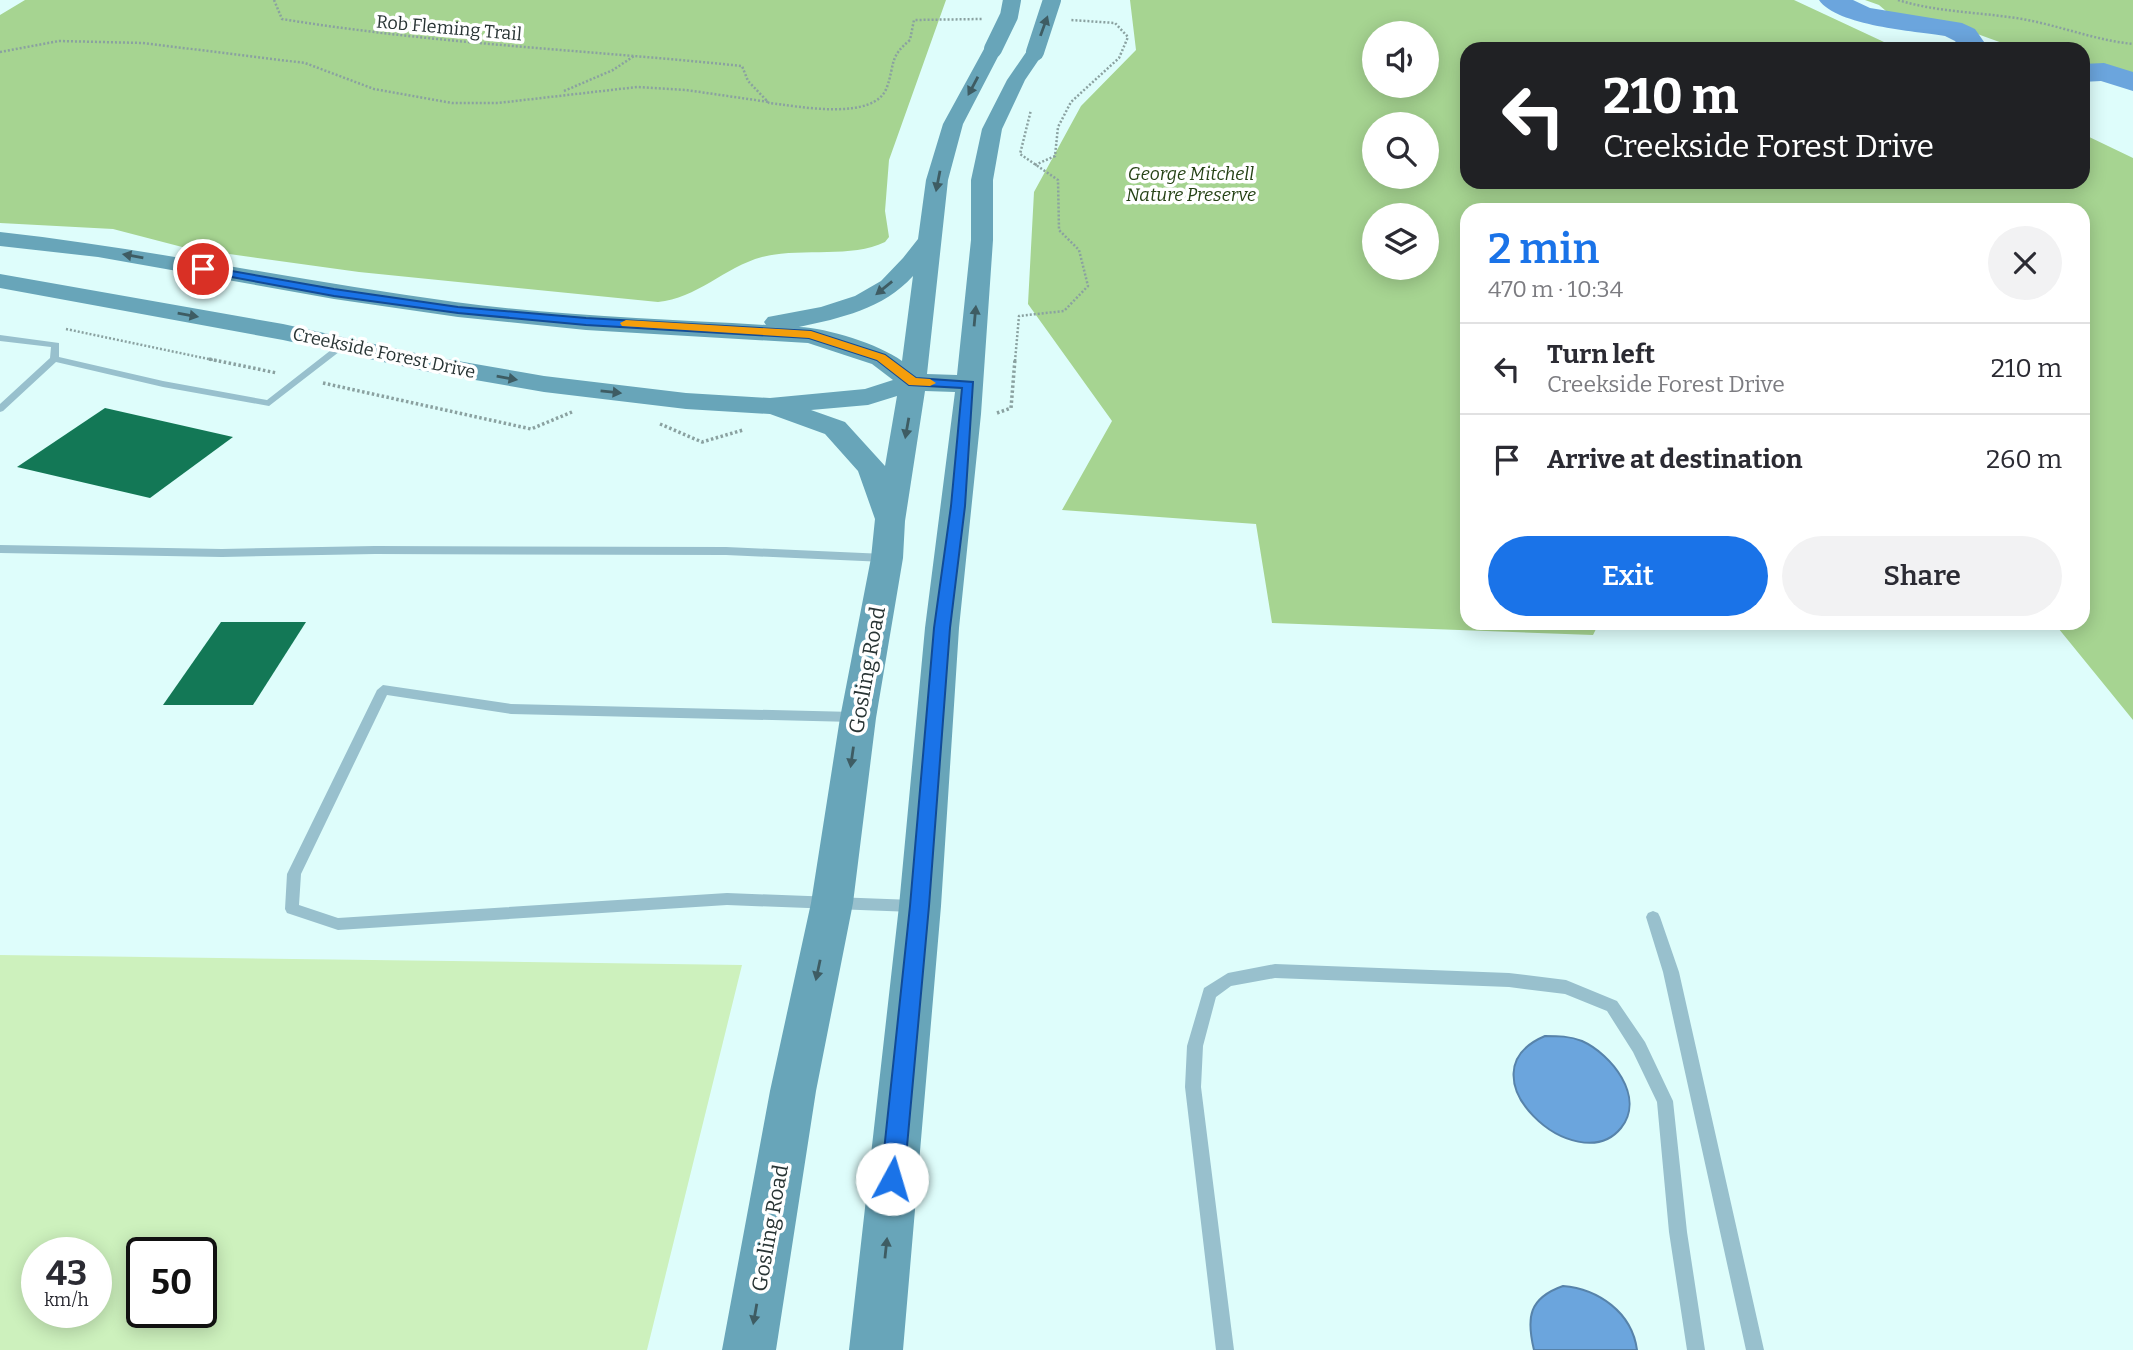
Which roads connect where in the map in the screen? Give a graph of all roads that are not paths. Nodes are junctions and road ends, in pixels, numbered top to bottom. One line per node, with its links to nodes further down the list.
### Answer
1 (1012, 0): 4 (main road, Gosling Road, one-way to 4, bridge)
2 (1052, 0): 11 (main road, one-way to 2, bridge)
3 (0, 239): 6 (main road, one-way to 3)
4 (930, 239): 6 (main road, one-way to 6); 10 (main road, Gosling Road)
5 (0, 281): 8 (main road, Creekside Forest Drive, one-way to 8)
6 (710, 328): 10 (main road)
7 (0, 338): 9 (lane)
8 (344, 345): 9 (lane); 12 (main road, Creekside Forest Drive, one-way to 12)
9 (54, 359): 13 (lane)
10 (913, 382): 11 (main road, Creekside Forest Drive); 12 (main road, Creekside Forest Drive); 14 (main road, Gosling Road, one-way to 14)
11 (969, 384): 19 (main road)
12 (770, 406): 14 (main road, Creekside Forest Drive)
13 (0, 409)
14 (890, 521): 16 (main road, Gosling Road)
15 (0, 549): 16 (lane)
16 (887, 558): 17 (main road, Gosling Road)
17 (858, 718): 18 (main road, Gosling Road, one-way to 18); 18 (lane)
18 (832, 903): 19 (lane); 21 (main road, Gosling Road, one-way to 21)
19 (920, 906): 22 (main road, one-way to 19)
20 (1653, 917): 25 (lane)
21 (749, 1350)
22 (876, 1350)
23 (1225, 1350): 24 (lane)
24 (1696, 1350)
25 (1755, 1350)

